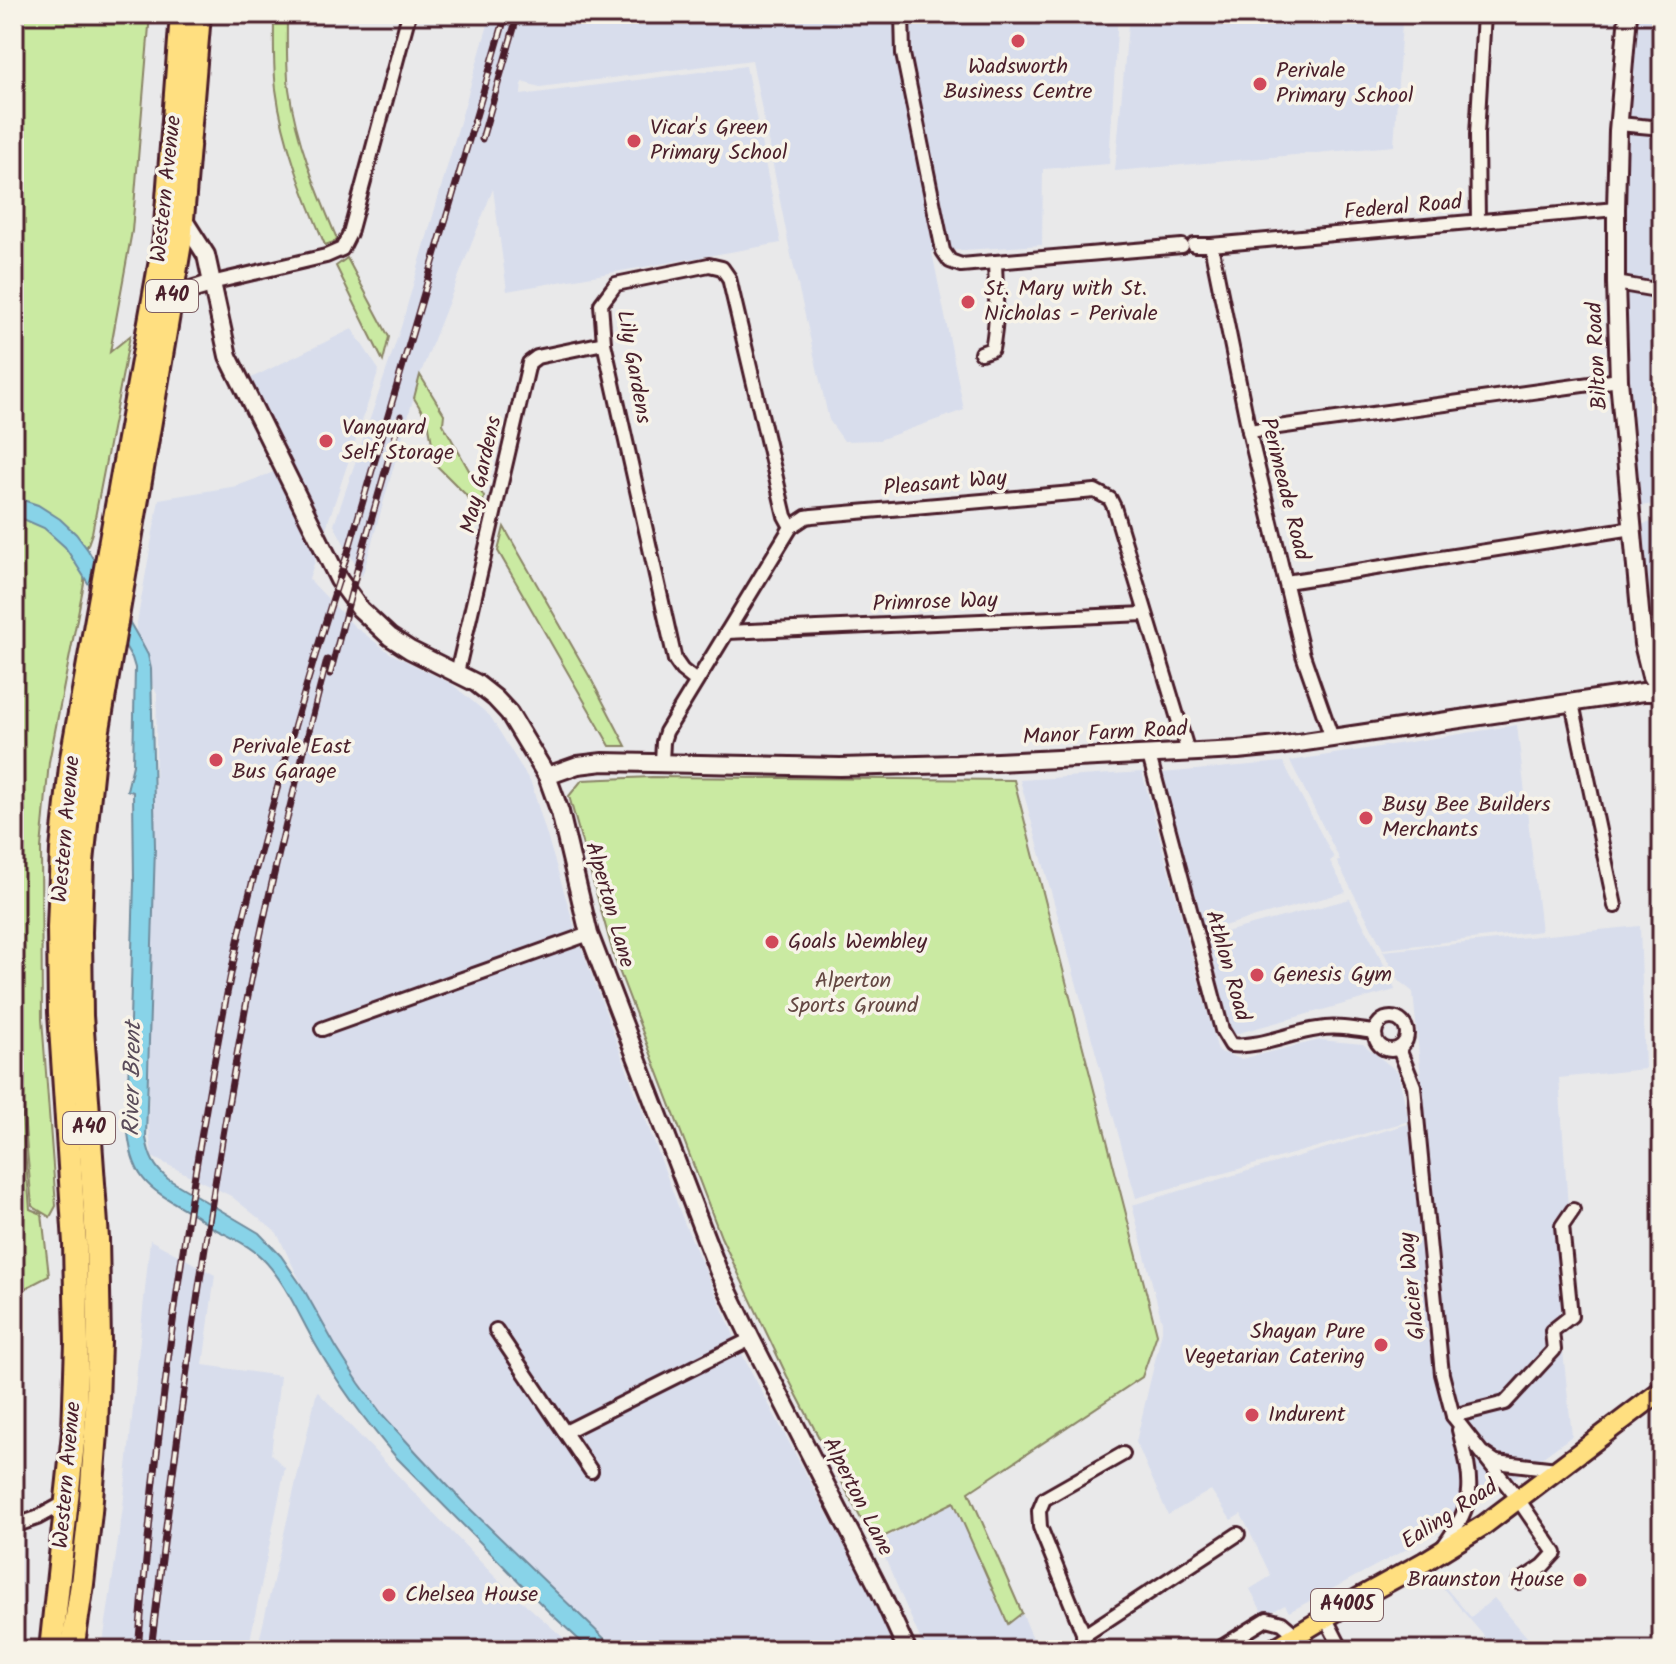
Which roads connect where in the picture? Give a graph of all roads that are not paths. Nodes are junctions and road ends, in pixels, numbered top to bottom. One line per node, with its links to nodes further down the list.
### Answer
1 (182, 14): 24 (highway, Western Avenue / A40)
2 (199, 14): 10 (highway, Western Avenue / A40)
3 (409, 14): 14 (street)
4 (902, 14): 13 (street, Federal Road)
5 (1484, 14): 11 (street)
6 (1628, 14): 7 (street, Bilton Road)
7 (1619, 124): 8 (street); 9 (street, Bilton Road)
8 (1662, 128)
9 (1616, 209): 11 (street, Federal Road); 15 (street, Bilton Road)
10 (183, 219): 14 (street, Alperton Lane); 17 (highway, Western Avenue / A40)
11 (1478, 221): 12 (street, Federal Road)
12 (1211, 245): 13 (street, Federal Road); 21 (street, Perimeade Road)
13 (995, 262): 19 (street)
14 (211, 283): 17 (street); 29 (street, Alperton Lane)
15 (1616, 283): 16 (street); 20 (street, Bilton Road)
16 (1662, 291)
17 (169, 314): 24 (highway, Western Avenue / A40)
18 (604, 343): 22 (street, Lily Gardens); 29 (street, May Gardens); 30 (street, Lily Gardens)
19 (981, 353)
20 (1619, 380): 21 (street); 23 (street, Bilton Road)
21 (1249, 431): 25 (street, Perimeade Road)
22 (791, 527): 26 (street, Pleasant Way); 27 (street)
23 (1633, 528): 25 (street); 31 (street, Bilton Road)
24 (115, 571): 28 (highway, Western Avenue / A40)
25 (1286, 582): 33 (street, Perimeade Road)
26 (1145, 614): 27 (street, Primrose Way); 34 (street, Pleasant Way)
27 (727, 632): 30 (street)
28 (99, 669): 55 (highway, Western Avenue / A40); 61 (highway, Western Avenue / A40)
29 (457, 673): 37 (street, Alperton Lane)
30 (696, 681): 36 (street)
31 (1661, 692): 32 (street, Manor Farm Road)
32 (1572, 703): 33 (street, Manor Farm Road); 38 (street)
33 (1332, 738): 34 (street, Manor Farm Road)
34 (1188, 752): 35 (street, Manor Farm Road)
35 (1149, 755): 36 (street, Manor Farm Road); 41 (street, Athlon Road)
36 (662, 762): 37 (street, Manor Farm Road)
37 (547, 776): 39 (street, Alperton Lane)
38 (1615, 906)
39 (589, 934): 40 (street); 45 (street, Alperton Lane)
40 (322, 1029)
41 (1375, 1032): 42 (street); 42 (street)
42 (1399, 1049): 48 (street, Glacier Way)
43 (1573, 1210): 48 (street)
44 (496, 1330): 49 (street)
45 (751, 1339): 49 (street); 68 (street, Alperton Lane)
46 (1662, 1390): 47 (main road, Ealing Road / A4005)
47 (1653, 1400): 52 (main road, Ealing Road / A4005)
48 (1455, 1419): 50 (street, Glacier Way); 59 (street)
49 (565, 1432): 53 (street)
50 (1478, 1450): 52 (street); 54 (street, Glacier Way)
51 (1123, 1454): 64 (street)
52 (1557, 1469): 54 (main road, Ealing Road / A4005)
53 (591, 1471)
54 (1518, 1499): 59 (main road, Ealing Road / A4005); 60 (street, Glacier Way)
55 (68, 1501): 57 (highway, Western Avenue / A40); 57 (street)
56 (14, 1526): 57 (street)
57 (50, 1528): 65 (highway, Western Avenue / A40)
58 (1238, 1534): 64 (street)
59 (1439, 1553): 62 (main road, Ealing Road / A4005)
60 (1519, 1582)
61 (82, 1584): 66 (highway, Western Avenue / A40); 67 (highway, A40)
62 (1325, 1617): 63 (main road, Ealing Road / A4005); 72 (street)
63 (1296, 1635): 70 (street); 71 (main road, Ealing Road / A4005)
64 (1083, 1636): 69 (street)
65 (51, 1650)
66 (72, 1650)
67 (81, 1650)
68 (907, 1650)
69 (1090, 1650)
70 (1217, 1650)
71 (1272, 1650)
72 (1342, 1650)

